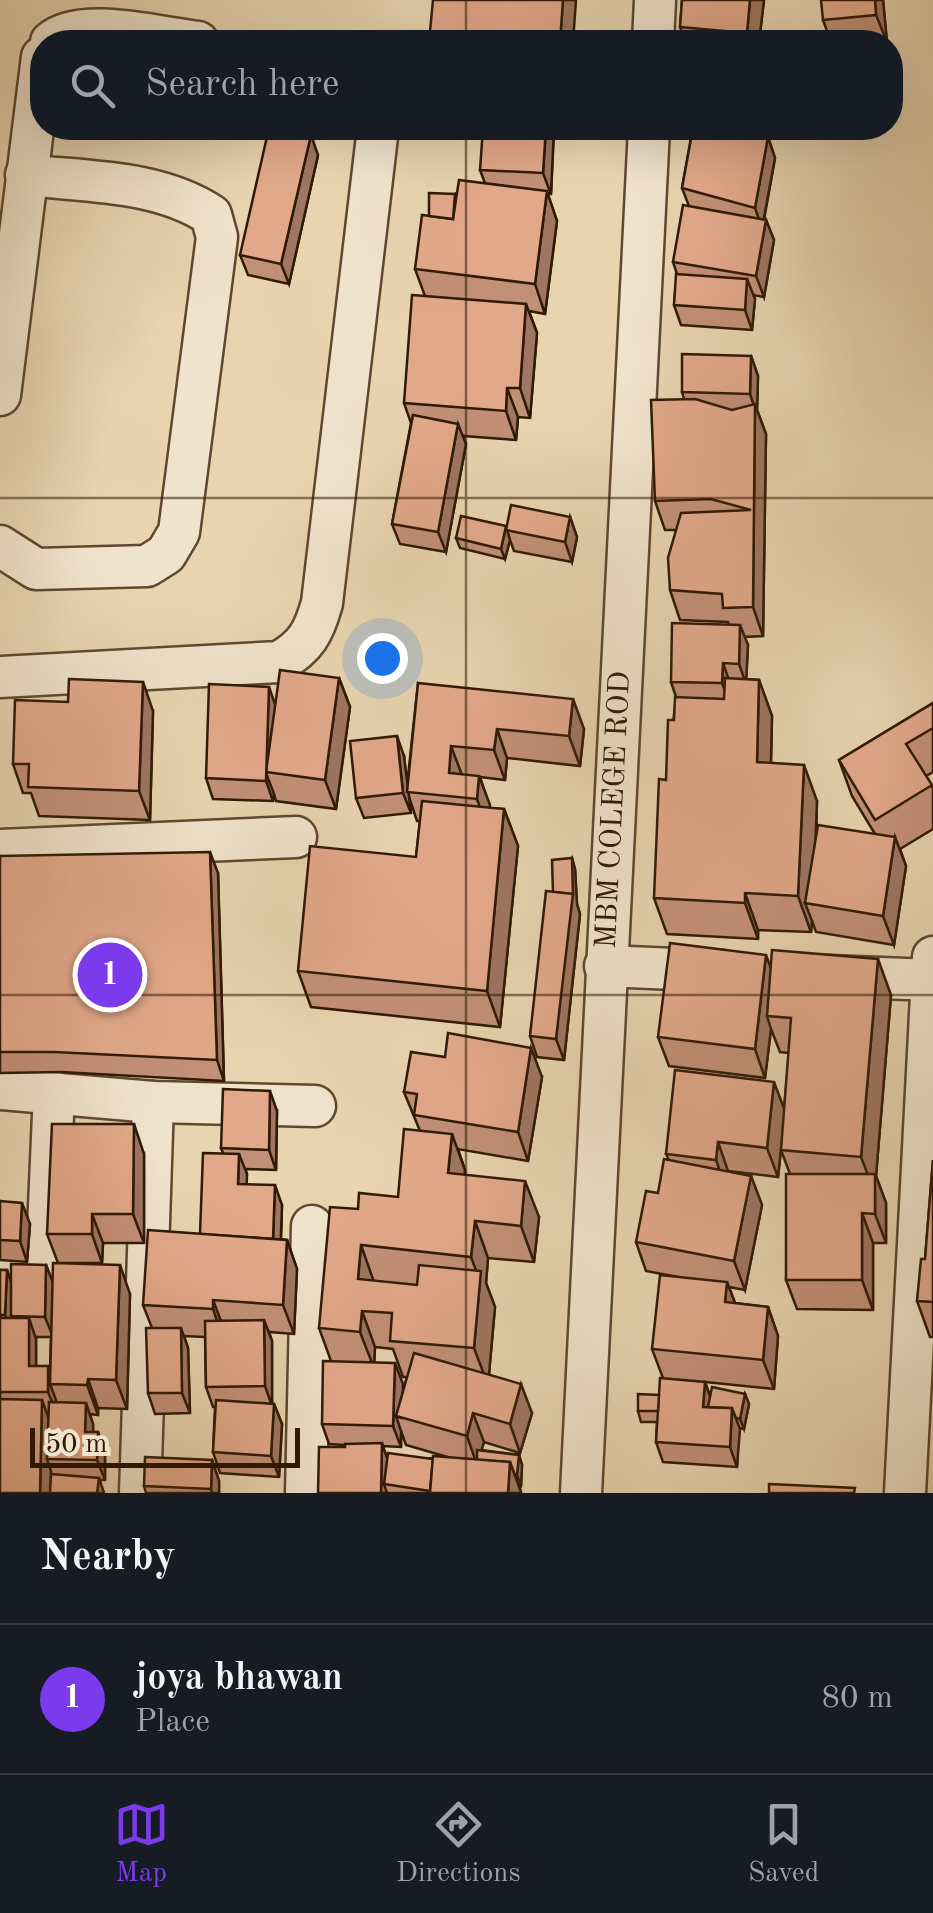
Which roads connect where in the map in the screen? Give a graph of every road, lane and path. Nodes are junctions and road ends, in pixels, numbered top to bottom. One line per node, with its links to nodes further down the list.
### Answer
1 (655, 0): 2 (street)
2 (654, 30)
3 (31, 140): 6 (street)
4 (377, 140): 10 (street)
5 (648, 140): 13 (street, MBM COLEGE ROD)
6 (26, 175): 7 (street); 9 (street)
7 (4, 322): 8 (street)
8 (0, 394)
9 (0, 546)
10 (0, 677)
11 (296, 837): 12 (street)
12 (0, 850)
13 (605, 966): 14 (street); 24 (street, MBM COLEGE ROD)
14 (932, 973): 21 (street)
15 (0, 1089): 16 (street)
16 (54, 1092): 17 (street); 20 (street)
17 (153, 1102): 18 (street); 22 (street)
18 (315, 1106)
19 (312, 1226): 23 (street)
20 (0, 1278)
21 (923, 1367): 25 (street)
22 (140, 1493)
23 (306, 1493)
24 (581, 1493)
25 (905, 1493)

